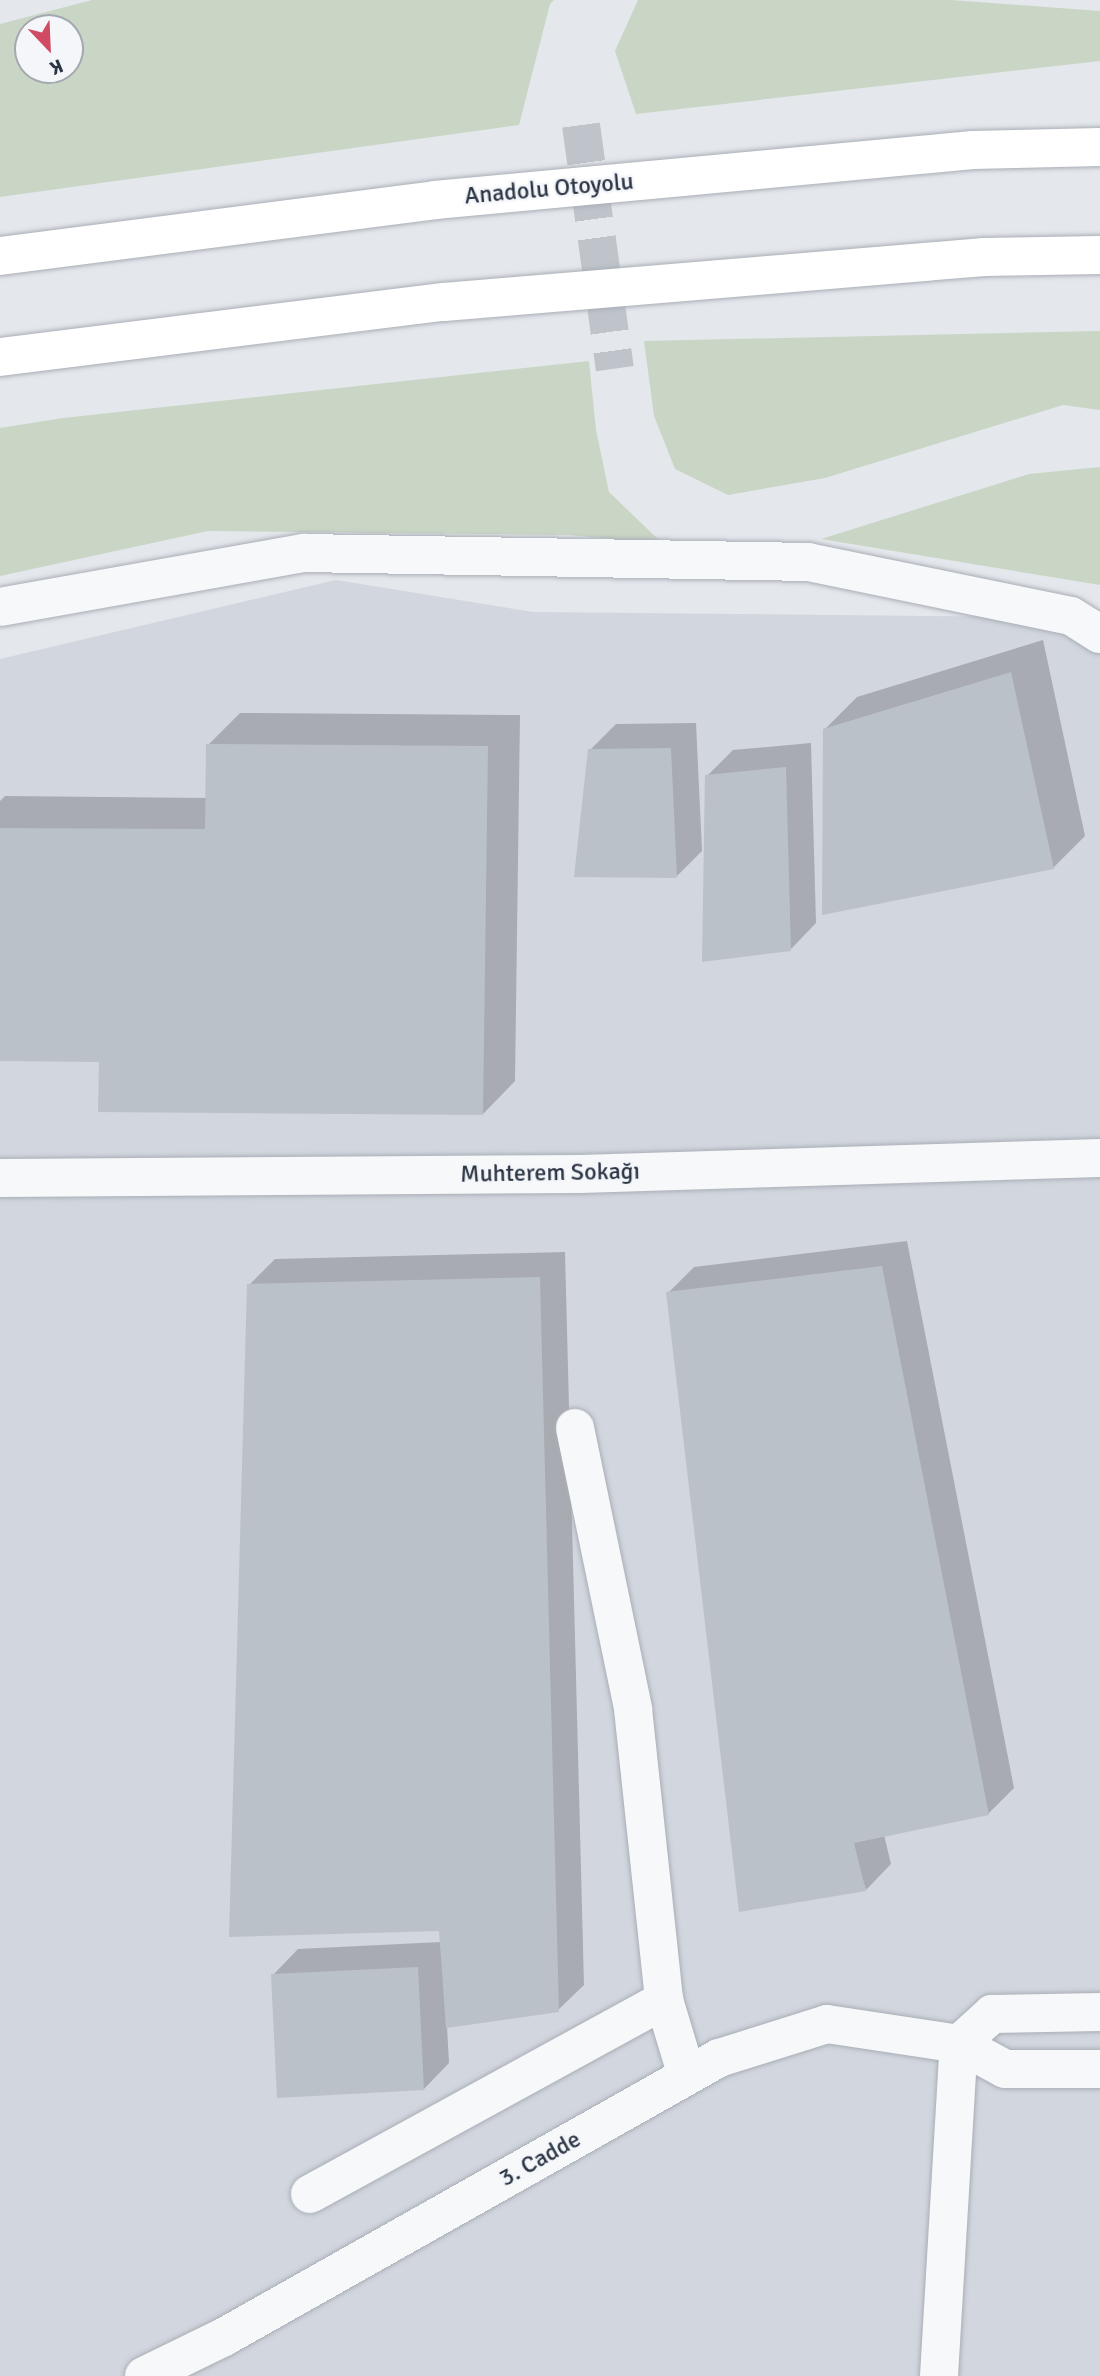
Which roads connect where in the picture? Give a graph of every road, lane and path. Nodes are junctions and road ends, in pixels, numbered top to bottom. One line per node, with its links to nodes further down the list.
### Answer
1 (1100, 147): 3 (highway, Anadolu Otoyolu)
2 (1100, 255): 4 (highway)
3 (0, 256)
4 (0, 357)
5 (0, 607): 6 (street)
6 (1100, 634)
7 (1100, 1158): 8 (street, Muhterem Sokağı)
8 (0, 1178)
9 (575, 1428): 10 (street)
10 (664, 2000): 14 (street); 15 (street)
11 (1100, 2012): 12 (street)
12 (959, 2044): 13 (street, 3. Cadde); 14 (street, 3. Cadde); 17 (street)
13 (1100, 2069)
14 (687, 2076): 16 (street, 3. Cadde)
15 (310, 2194)
16 (144, 2376)
17 (939, 2376)

